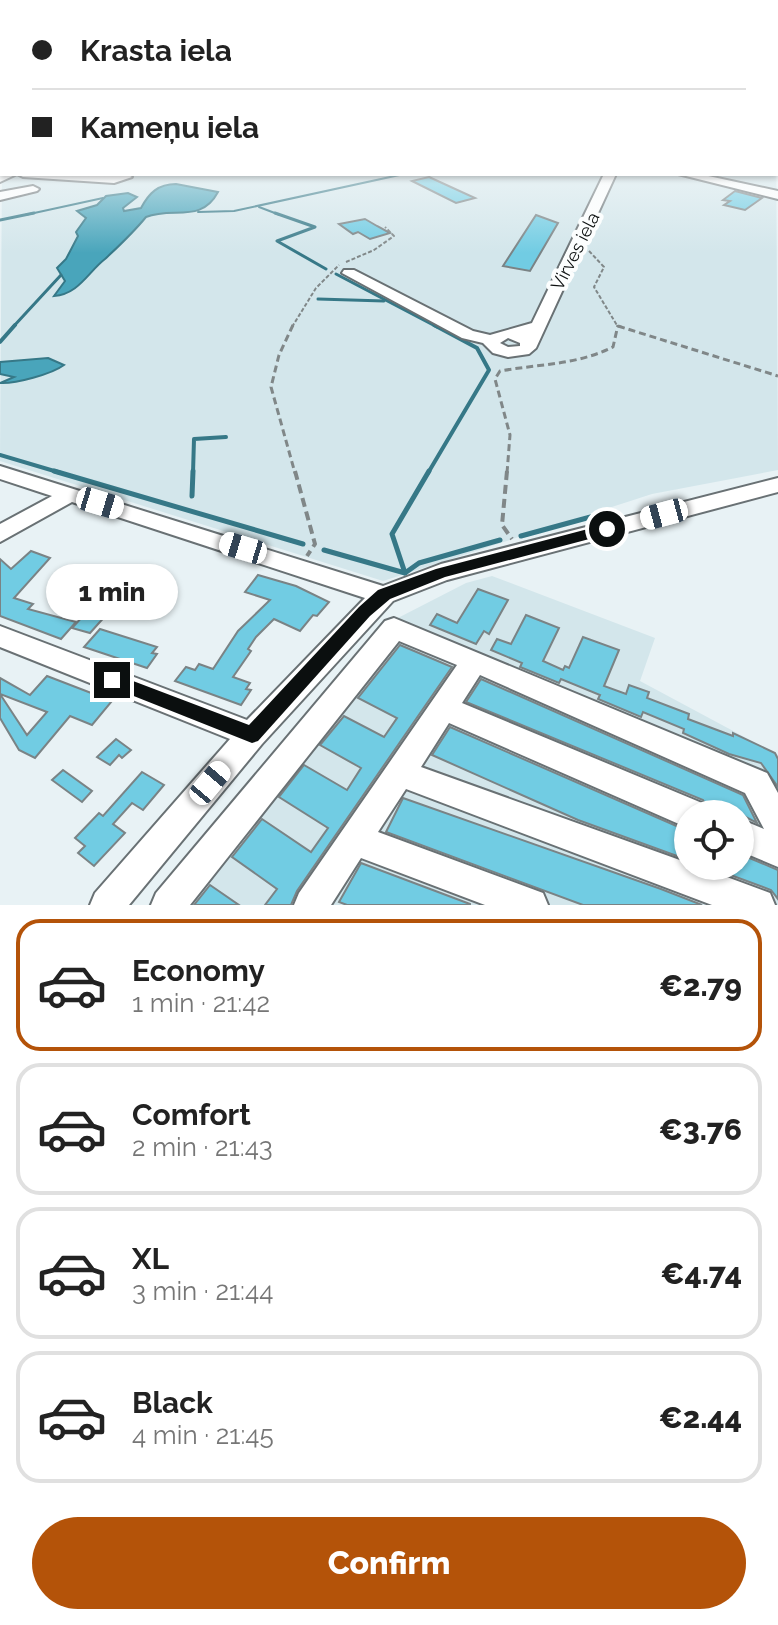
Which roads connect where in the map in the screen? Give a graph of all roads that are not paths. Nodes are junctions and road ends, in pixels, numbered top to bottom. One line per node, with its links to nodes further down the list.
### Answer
1 (54, 176): 2 (street)
2 (125, 176)
3 (609, 176): 10 (street, Virves iela)
4 (693, 176): 7 (street)
5 (33, 189): 6 (street)
6 (1, 195)
7 (778, 196): 8 (street)
8 (766, 205)
9 (349, 273): 12 (street)
10 (536, 327): 11 (street); 13 (street, Virves iela)
11 (513, 334): 12 (street); 13 (street)
12 (491, 340): 13 (street)
13 (529, 344)
14 (0, 472): 16 (street)
15 (778, 485): 18 (street)
16 (71, 494): 17 (street); 18 (street)
17 (0, 534)
18 (384, 595): 22 (street)
19 (0, 636): 22 (street)
20 (475, 661): 21 (street); 25 (street); 30 (street)
21 (443, 708): 23 (street); 24 (street)
22 (252, 735): 29 (street)
23 (399, 773): 26 (street); 33 (street)
24 (674, 807)
25 (778, 824)
26 (355, 840): 31 (street); 32 (street)
27 (754, 841): 28 (street)
28 (778, 851)
29 (107, 905)
30 (168, 905)
31 (311, 905)
32 (531, 905)
33 (758, 905)

